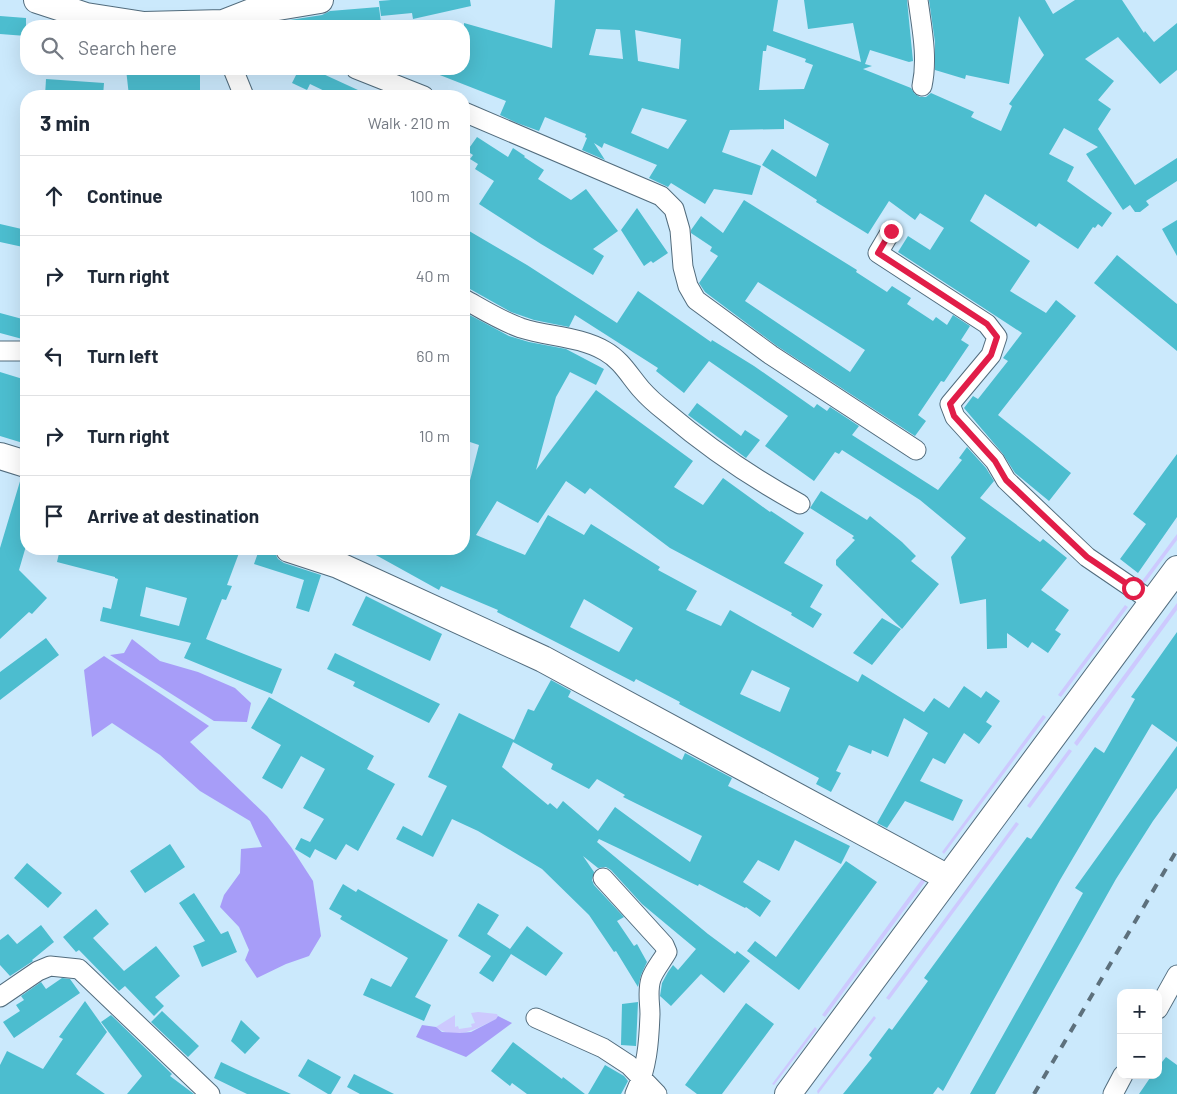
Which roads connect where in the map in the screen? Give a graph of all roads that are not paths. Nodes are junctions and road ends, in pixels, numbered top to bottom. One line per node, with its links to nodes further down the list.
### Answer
1 (37, 0): 5 (street)
2 (320, 0): 4 (street)
3 (918, 0): 9 (street)
4 (250, 16): 6 (street)
5 (112, 20)
6 (203, 20)
7 (235, 75): 10 (street)
8 (371, 75): 11 (street)
9 (922, 86)
10 (242, 90)
11 (409, 90)
12 (470, 115): 17 (street)
13 (891, 231): 23 (street)
14 (470, 302): 20 (street)
15 (0, 351): 16 (street)
16 (20, 351)
17 (916, 450)
18 (0, 456): 19 (street)
19 (20, 462)
20 (800, 504)
21 (307, 555): 25 (street)
22 (1177, 569): 23 (street)
23 (1153, 602): 25 (street)
24 (603, 878): 31 (street)
25 (948, 878): 34 (street)
26 (1177, 975): 28 (street)
27 (0, 997): 32 (street)
28 (1162, 1002)
29 (536, 1018): 31 (street)
30 (1121, 1079): 35 (street)
31 (639, 1086): 33 (street)
32 (210, 1094)
33 (657, 1094)
34 (788, 1094)
35 (1113, 1094)

